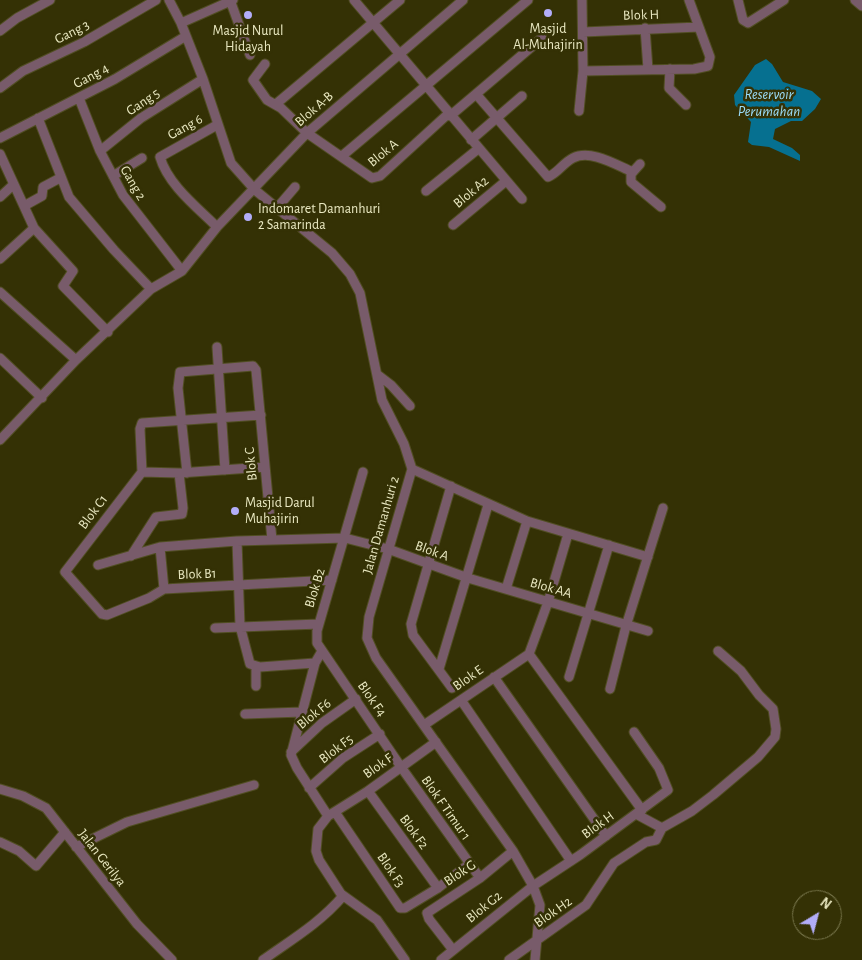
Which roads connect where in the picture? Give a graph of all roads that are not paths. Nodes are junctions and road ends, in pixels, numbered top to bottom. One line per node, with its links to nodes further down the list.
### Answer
1 (50, 0): 17 (street)
2 (156, 0): 29 (street, Gang 3)
3 (169, 0): 13 (street, Jalan Damanhuri 2)
4 (231, 0): 13 (street); 22 (street)
5 (354, 0): 14 (street)
6 (400, 0): 14 (street)
7 (463, 0): 21 (street, Blok A-B)
8 (582, 0): 18 (street)
9 (689, 0): 15 (street)
10 (738, 0): 11 (street)
11 (784, 0)
12 (524, 1): 28 (street)
13 (181, 23): 19 (street, Jalan Damanhuri 2)
14 (372, 24): 21 (street); 33 (street)
15 (699, 27): 16 (street, Blok H); 25 (street)
16 (644, 28): 18 (street, Blok H); 24 (street)
17 (0, 31)
18 (584, 32): 26 (street)
19 (186, 36): 27 (street, Jalan Damanhuri 2); 32 (street, Gang 4)
20 (542, 38): 30 (street)
21 (399, 55): 28 (street); 40 (street, Blok A-B)
22 (250, 56)
23 (265, 64): 33 (street, Blok A)
24 (648, 69): 25 (street); 26 (street)
25 (670, 69): 34 (street)
26 (583, 72): 35 (street)
27 (204, 79): 39 (street, Jalan Damanhuri 2); 44 (street, Gang 5)
28 (426, 87): 36 (street); 46 (street)
29 (0, 88)
30 (476, 94): 36 (street); 38 (street)
31 (522, 96): 38 (street)
32 (79, 98): 37 (street, Gang 4); 44 (street, Gang 2)
33 (276, 104): 40 (street, Blok A)
34 (686, 105)
35 (579, 110)
36 (449, 115): 42 (street); 46 (street, Blok A)
37 (38, 118): 41 (street, Gang 4); 51 (street)
38 (497, 118): 42 (street); 49 (street)
39 (217, 125): 55 (street, Jalan Damanhuri 2); 63 (street, Gang 6)
40 (307, 133): 46 (street, Blok A); 55 (street, Blok A-B)
41 (2, 136)
42 (471, 140): 43 (street)
43 (478, 149): 52 (street); 56 (street)
44 (100, 151): 50 (street, Gang 2)
45 (0, 154): 53 (street)
46 (342, 156)
47 (142, 158): 50 (street)
48 (640, 164): 49 (street)
49 (632, 172): 60 (street)
50 (113, 176): 66 (street, Gang 2)
51 (60, 178): 59 (street); 67 (street)
52 (506, 181): 58 (street); 62 (street, Blok A2)
53 (13, 186): 57 (street); 59 (street)
54 (295, 187): 61 (street)
55 (254, 190): 61 (street, Jalan Damanhuri 2); 63 (street, Blok A-B)
56 (426, 191)
57 (0, 197)
58 (522, 199)
59 (24, 206): 64 (street)
60 (661, 207)
61 (277, 208): 74 (street, Jalan Damanhuri 2)
62 (454, 225)
63 (217, 227): 66 (street, Blok A-B)
64 (34, 228): 65 (street); 69 (street)
65 (0, 259)
66 (182, 270): 67 (street, Blok A-B)
67 (151, 289): 69 (street, Blok A-B)
68 (0, 292): 71 (street)
69 (108, 332): 71 (street, Blok A-B)
70 (217, 347): 73 (street)
71 (76, 360): 75 (street, Blok A-B)
72 (1, 361): 75 (street)
73 (219, 367): 77 (street, Blok C); 78 (street); 79 (street)
74 (378, 375): 76 (street); 82 (street, Jalan Damanhuri 2)
75 (42, 398): 80 (street, Blok A-B)
76 (410, 406)
77 (261, 415): 78 (street); 81 (street, Blok C)
78 (222, 418): 79 (street); 83 (street)
79 (183, 421): 84 (street); 86 (street)
80 (0, 440)
81 (265, 467): 83 (street); 94 (street, Blok C)
82 (412, 469): 87 (street); 97 (street, Jalan Damanhuri 2)
83 (225, 470): 86 (street)
84 (142, 472): 86 (street); 108 (street, Blok C1)
85 (363, 472): 92 (street, Blok B2)
86 (183, 473): 98 (street)
87 (451, 486): 88 (street); 100 (street)
88 (488, 505): 90 (street); 102 (street)
89 (663, 508): 99 (street)
90 (527, 521): 91 (street); 106 (street)
91 (568, 534): 95 (street); 107 (street)
92 (345, 538): 94 (street, Blok B1); 97 (street, Blok A); 103 (street, Blok B2)
93 (237, 540): 94 (street, Blok B1); 96 (street, Blok B1); 104 (street)
94 (272, 540)
95 (609, 545): 99 (street); 109 (street)
96 (160, 548): 98 (street, Blok B1); 105 (street)
97 (388, 549): 100 (street, Blok A); 130 (street, Jalan Damanhuri 2)
98 (131, 556): 101 (street, Blok B1)
99 (648, 557): 112 (street)
100 (430, 564): 102 (street, Blok A); 120 (street)
101 (98, 565)
102 (468, 578): 106 (street, Blok A); 120 (street)
103 (332, 580): 104 (street, Blok B1); 110 (street, Blok B2)
104 (238, 586): 105 (street, Blok B1); 111 (street)
105 (164, 589): 108 (street, Blok B1)
106 (506, 589): 107 (street, Blok AA)
107 (548, 602): 109 (street, Blok AA); 117 (street)
108 (102, 614)
109 (589, 614): 112 (street, Blok AA); 121 (street)
110 (319, 624): 111 (street); 115 (street, Blok B2)
111 (240, 626): 113 (street); 119 (street)
112 (626, 626): 114 (street, Blok AA); 125 (street)
113 (215, 628)
114 (648, 631)
115 (320, 649): 118 (street); 126 (street, Blok F4)
116 (718, 650): 142 (street)
117 (529, 654): 122 (street, Blok E); 140 (street)
118 (315, 663): 119 (street); 128 (street)
119 (256, 666): 123 (street)
120 (439, 669): 124 (street)
121 (569, 676)
122 (494, 677): 127 (street, Blok E); 144 (street)
123 (256, 686)
124 (452, 688)
125 (610, 689)
126 (356, 699): 132 (street, Blok F4); 134 (street, Blok F6)
127 (461, 700): 130 (street, Blok E); 148 (street)
128 (302, 712): 129 (street); 134 (street)
129 (246, 714)
130 (424, 724): 133 (street, Jalan Damanhuri 2)
131 (634, 732): 140 (street, Blok H)
132 (380, 734): 135 (street, Blok F4); 137 (street, Blok F5)
133 (436, 742): 135 (street, Blok F); 147 (street, Jalan Damanhuri 2)
134 (291, 752): 137 (street)
135 (401, 767): 139 (street, Blok F); 149 (street, Blok F Timur 1)
136 (254, 785): 146 (street)
137 (310, 788): 141 (street)
138 (0, 789): 143 (street, Jalan Gerilya)
139 (368, 791): 141 (street, Blok F); 152 (street, Blok F2)
140 (639, 812): 142 (street); 144 (street, Blok H)
141 (332, 814): 152 (street, Blok F3); 153 (street)
142 (662, 828): 154 (street, Blok H2)
143 (65, 832): 145 (street); 146 (street, Jalan Gerilya)
144 (606, 836): 148 (street, Blok H)
145 (0, 842)
146 (76, 847): 156 (street, Jalan Gerilya)
147 (513, 851): 150 (street, Blok G); 151 (street, Jalan Damanhuri 2)
148 (570, 861): 151 (street, Blok H)
149 (470, 864): 150 (street, Blok F Timur 1); 152 (street)
150 (480, 878): 155 (street, Blok G)
151 (533, 886): 154 (street, Jalan Damanhuri 2); 155 (street, Blok G2)
152 (438, 888)
153 (343, 896): 157 (street); 158 (street)
154 (536, 940): 160 (street, Blok H2); 161 (street, Jalan Damanhuri 2)
155 (453, 950): 159 (street, Blok G2)
156 (172, 960)
157 (263, 960)
158 (405, 960)
159 (441, 960)
160 (509, 960)
161 (535, 960)

